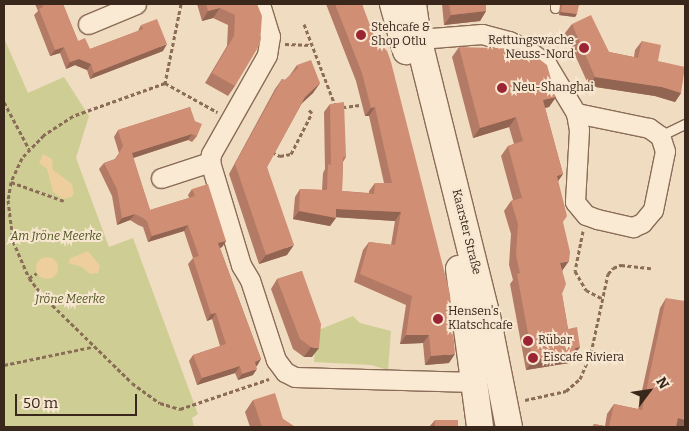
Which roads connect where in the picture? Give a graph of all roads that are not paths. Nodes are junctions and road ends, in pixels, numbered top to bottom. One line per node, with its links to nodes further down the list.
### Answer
1 (136, 4): 5 (street)
2 (260, 4): 10 (street)
3 (393, 4): 6 (main road, Kaarster Straße)
4 (413, 4): 6 (main road, Kaarster Straße)
5 (88, 24)
6 (411, 39): 7 (street); 12 (main road, Kaarster Straße); 15 (main road, Kaarster Straße)
7 (576, 113): 9 (street); 9 (street)
8 (685, 124): 9 (lane)
9 (660, 136)
10 (210, 162): 11 (street); 12 (street)
11 (161, 178)
12 (474, 382): 13 (main road, Kaarster Straße); 14 (main road)
13 (480, 427)
14 (504, 427)
15 (509, 427)

